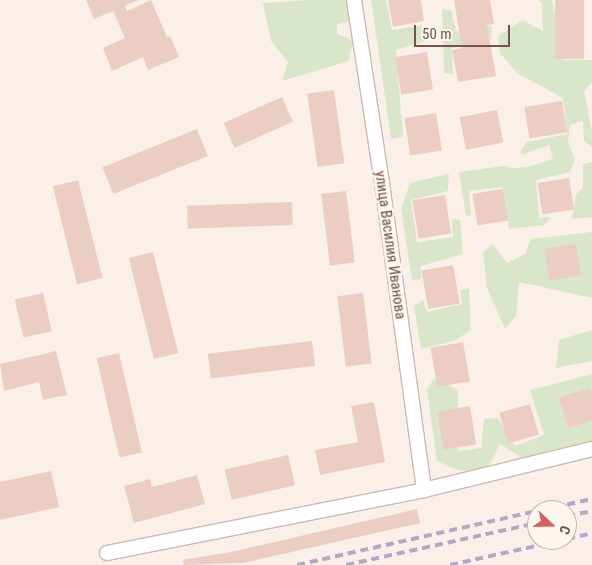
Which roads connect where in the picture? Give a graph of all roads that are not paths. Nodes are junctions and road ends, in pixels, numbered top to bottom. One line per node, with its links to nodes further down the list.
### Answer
1 (354, 0): 3 (street, улица Василия Иванова)
2 (592, 449): 3 (street)
3 (424, 490): 4 (street)
4 (107, 553)

